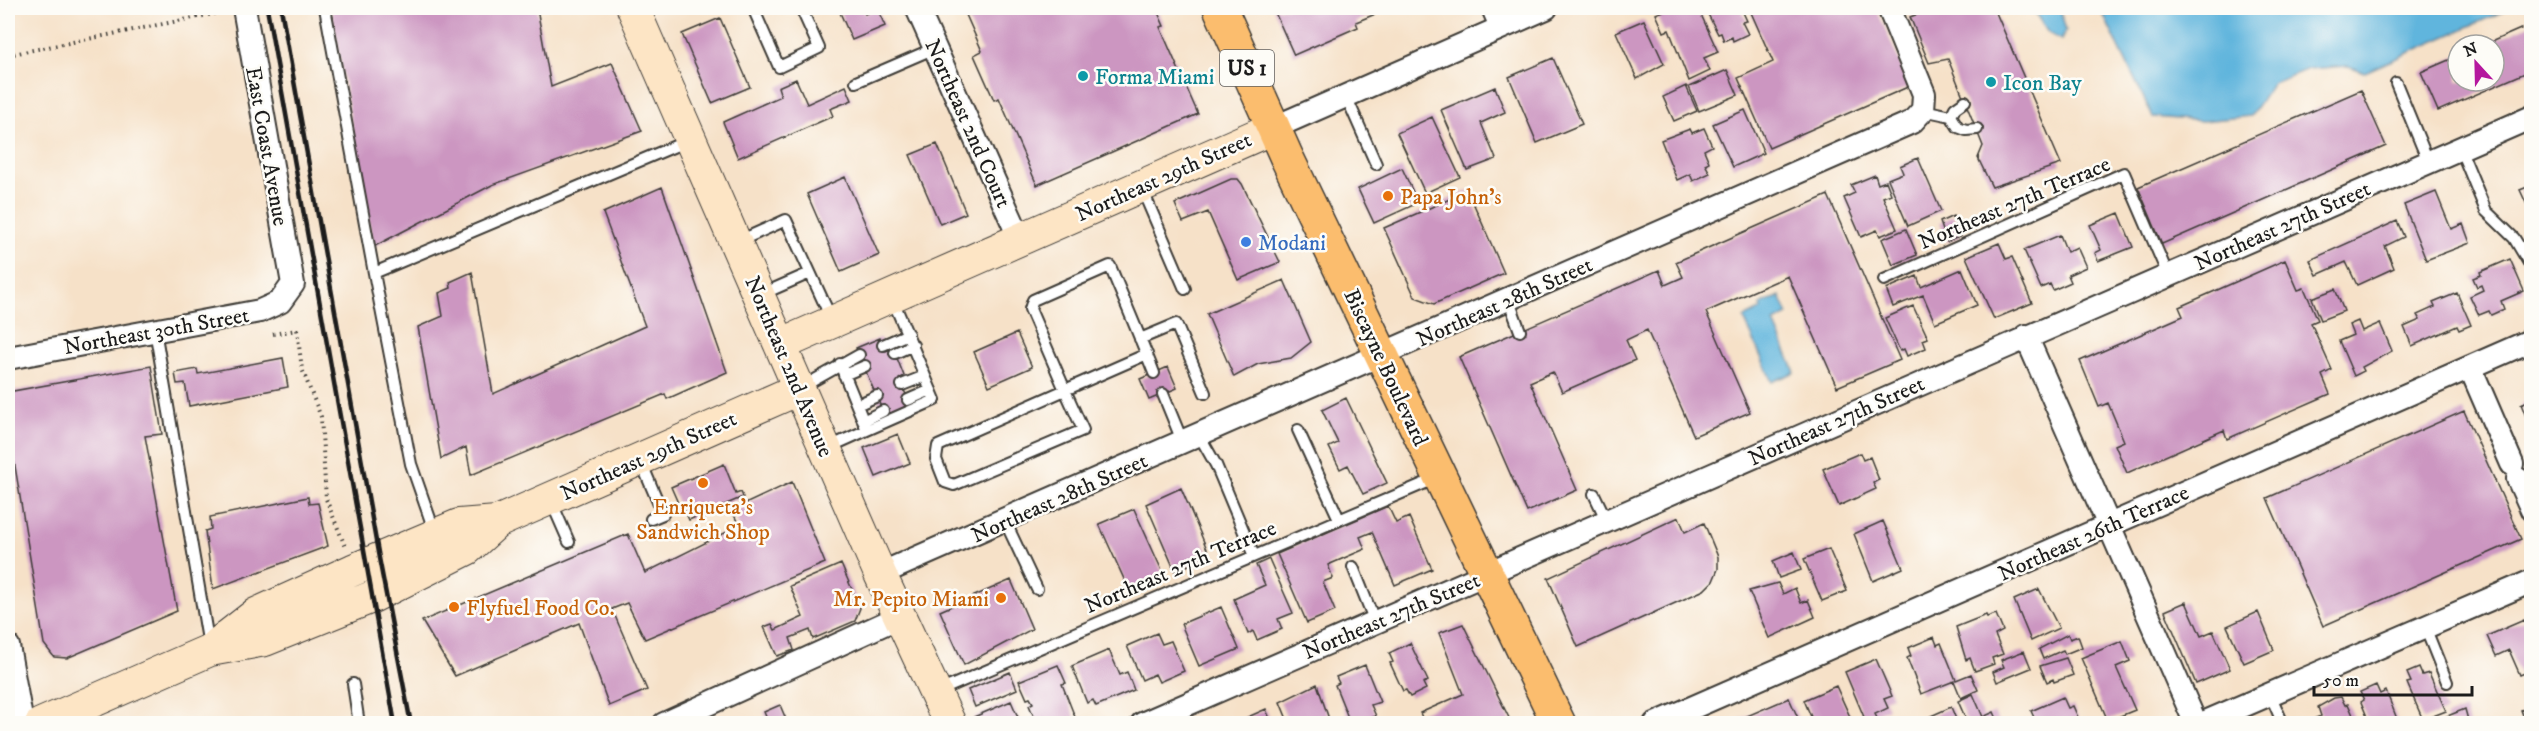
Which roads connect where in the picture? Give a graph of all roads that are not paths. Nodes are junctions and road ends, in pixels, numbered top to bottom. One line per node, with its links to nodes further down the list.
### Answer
1 (325, 8): 29 (lane)
2 (633, 8): 21 (street, Northeast 2nd Avenue)
3 (753, 8): 4 (lane)
4 (801, 8)
5 (917, 8): 11 (street, Northeast 2nd Court)
6 (1220, 8): 19 (main road, Biscayne Boulevard / US 1)
7 (1546, 8): 10 (street, Northeast 29th Street)
8 (1889, 8): 16 (street)
9 (234, 10): 33 (street, East Coast Avenue)
10 (1497, 17): 14 (street, Northeast 29th Street)
11 (935, 48): 12 (lane); 26 (street, Northeast 2nd Court)
12 (856, 82)
13 (2396, 83): 23 (lane)
14 (1346, 96): 19 (street, Northeast 29th Street); 24 (lane)
15 (1965, 101): 17 (lane)
16 (1923, 110): 17 (lane); 37 (street, Northeast 28th Street)
17 (1952, 116): 20 (lane)
18 (2532, 117): 22 (street, Northeast 27th Street)
19 (1273, 128): 25 (street, Northeast 29th Street); 50 (main road, Biscayne Boulevard / US 1)
20 (1977, 129)
21 (690, 140): 27 (street, Northeast 2nd Avenue); 29 (lane)
22 (2460, 148): 23 (street, Northeast 27th Street); 28 (lane)
23 (2428, 161): 31 (street, Northeast 27th Street)
24 (1376, 164)
25 (1141, 186): 26 (street, Northeast 29th Street); 34 (lane)
26 (1020, 240): 36 (street, Northeast 29th Street)
27 (735, 242): 30 (lane); 35 (street, Northeast 2nd Avenue)
28 (2532, 268)
29 (374, 273): 84 (lane)
30 (810, 273): 35 (lane); 38 (lane)
31 (2168, 275): 32 (lane, Northeast 27th Terrace); 42 (street, Northeast 27th Street)
32 (1884, 280)
33 (293, 284): 39 (street, Northeast 30th Street)
34 (1185, 289)
35 (759, 295): 45 (street, Northeast 2nd Avenue)
36 (891, 296): 38 (street, Northeast 29th Street); 41 (lane)
37 (1509, 298): 40 (lane); 50 (street, Northeast 28th Street)
38 (832, 321): 45 (street, Northeast 29th Street)
39 (156, 330): 52 (street, Northeast 30th Street); 96 (lane)
40 (1520, 331)
41 (908, 334): 46 (lane); 47 (lane)
42 (2026, 336): 81 (street, Northeast 27th Street); 83 (street)
43 (1140, 339): 49 (lane); 62 (lane); 63 (lane)
44 (2532, 340): 55 (street, Northeast 26th Terrace)
45 (780, 345): 60 (street, Northeast 2nd Avenue)
46 (883, 345)
47 (913, 345): 48 (lane); 58 (lane)
48 (895, 353)
49 (1147, 354): 56 (lane); 62 (lane)
50 (1382, 354): 71 (street, Northeast 28th Street); 74 (main road, Biscayne Boulevard / US 1)
51 (859, 355): 53 (lane)
52 (8, 358)
53 (840, 364): 57 (lane); 60 (lane)
54 (864, 366): 57 (lane)
55 (2470, 367): 77 (street); 83 (street, Northeast 26th Terrace)
56 (1154, 372)
57 (844, 375): 67 (lane)
58 (925, 376): 59 (lane); 61 (lane)
59 (902, 385)
60 (799, 389): 72 (street, Northeast 2nd Avenue); 73 (street, Northeast 29th Street)
61 (931, 390): 66 (lane); 69 (lane)
62 (1065, 390): 62 (lane)
63 (1205, 393)
64 (1163, 394): 71 (lane)
65 (877, 396): 67 (lane)
66 (908, 400)
67 (857, 405): 69 (lane)
68 (883, 411): 69 (lane)
69 (865, 425): 72 (lane)
70 (1298, 430): 79 (lane)
71 (1191, 439): 80 (street, Northeast 28th Street); 86 (lane)
72 (825, 449): 89 (street, Northeast 2nd Avenue)
73 (640, 458): 76 (street, Northeast 29th Street); 78 (lane)
74 (1439, 477): 79 (lane, Northeast 27th Terrace); 88 (main road, Biscayne Boulevard / US 1)
75 (1594, 494): 81 (lane)
76 (550, 498): 82 (street, Northeast 29th Street); 85 (lane)
77 (2532, 510)
78 (651, 519)
79 (1340, 519): 86 (lane, Northeast 27th Terrace)
80 (1005, 521): 89 (street, Northeast 28th Street); 91 (lane)
81 (1607, 521): 88 (street, Northeast 27th Street)
82 (497, 522): 84 (street, Northeast 29th Street); 96 (street, Northeast 29th Street)
83 (2109, 526): 108 (street, Northeast 26th Terrace); 109 (street)
84 (436, 534): 96 (street, Northeast 29th Street)
85 (569, 542)
86 (1254, 556): 99 (lane, Northeast 27th Terrace)
87 (1353, 567): 93 (lane)
88 (1487, 573): 93 (street, Northeast 27th Street); 107 (main road, Biscayne Boulevard / US 1)
89 (880, 574): 92 (street, Northeast 2nd Avenue)
90 (2532, 580): 94 (street)
91 (1037, 589)
92 (899, 617): 99 (street, Northeast 2nd Avenue); 104 (street)
93 (1375, 622): 106 (street, Northeast 27th Street)
94 (2425, 627): 97 (lane); 100 (street)
95 (8, 646): 101 (street)
96 (210, 650): 102 (street, Northeast 29th Street)
97 (2447, 682)
98 (353, 684): 103 (lane)
99 (936, 692): 105 (street, Northeast 2nd Avenue)
100 (2270, 694): 110 (street); 111 (lane)
101 (22, 723)
102 (41, 723)
103 (359, 723)
104 (664, 723)
105 (950, 723)
106 (1142, 723)
107 (1559, 723)
108 (1655, 723)
109 (2196, 723)
110 (2201, 723)
111 (2283, 723)

